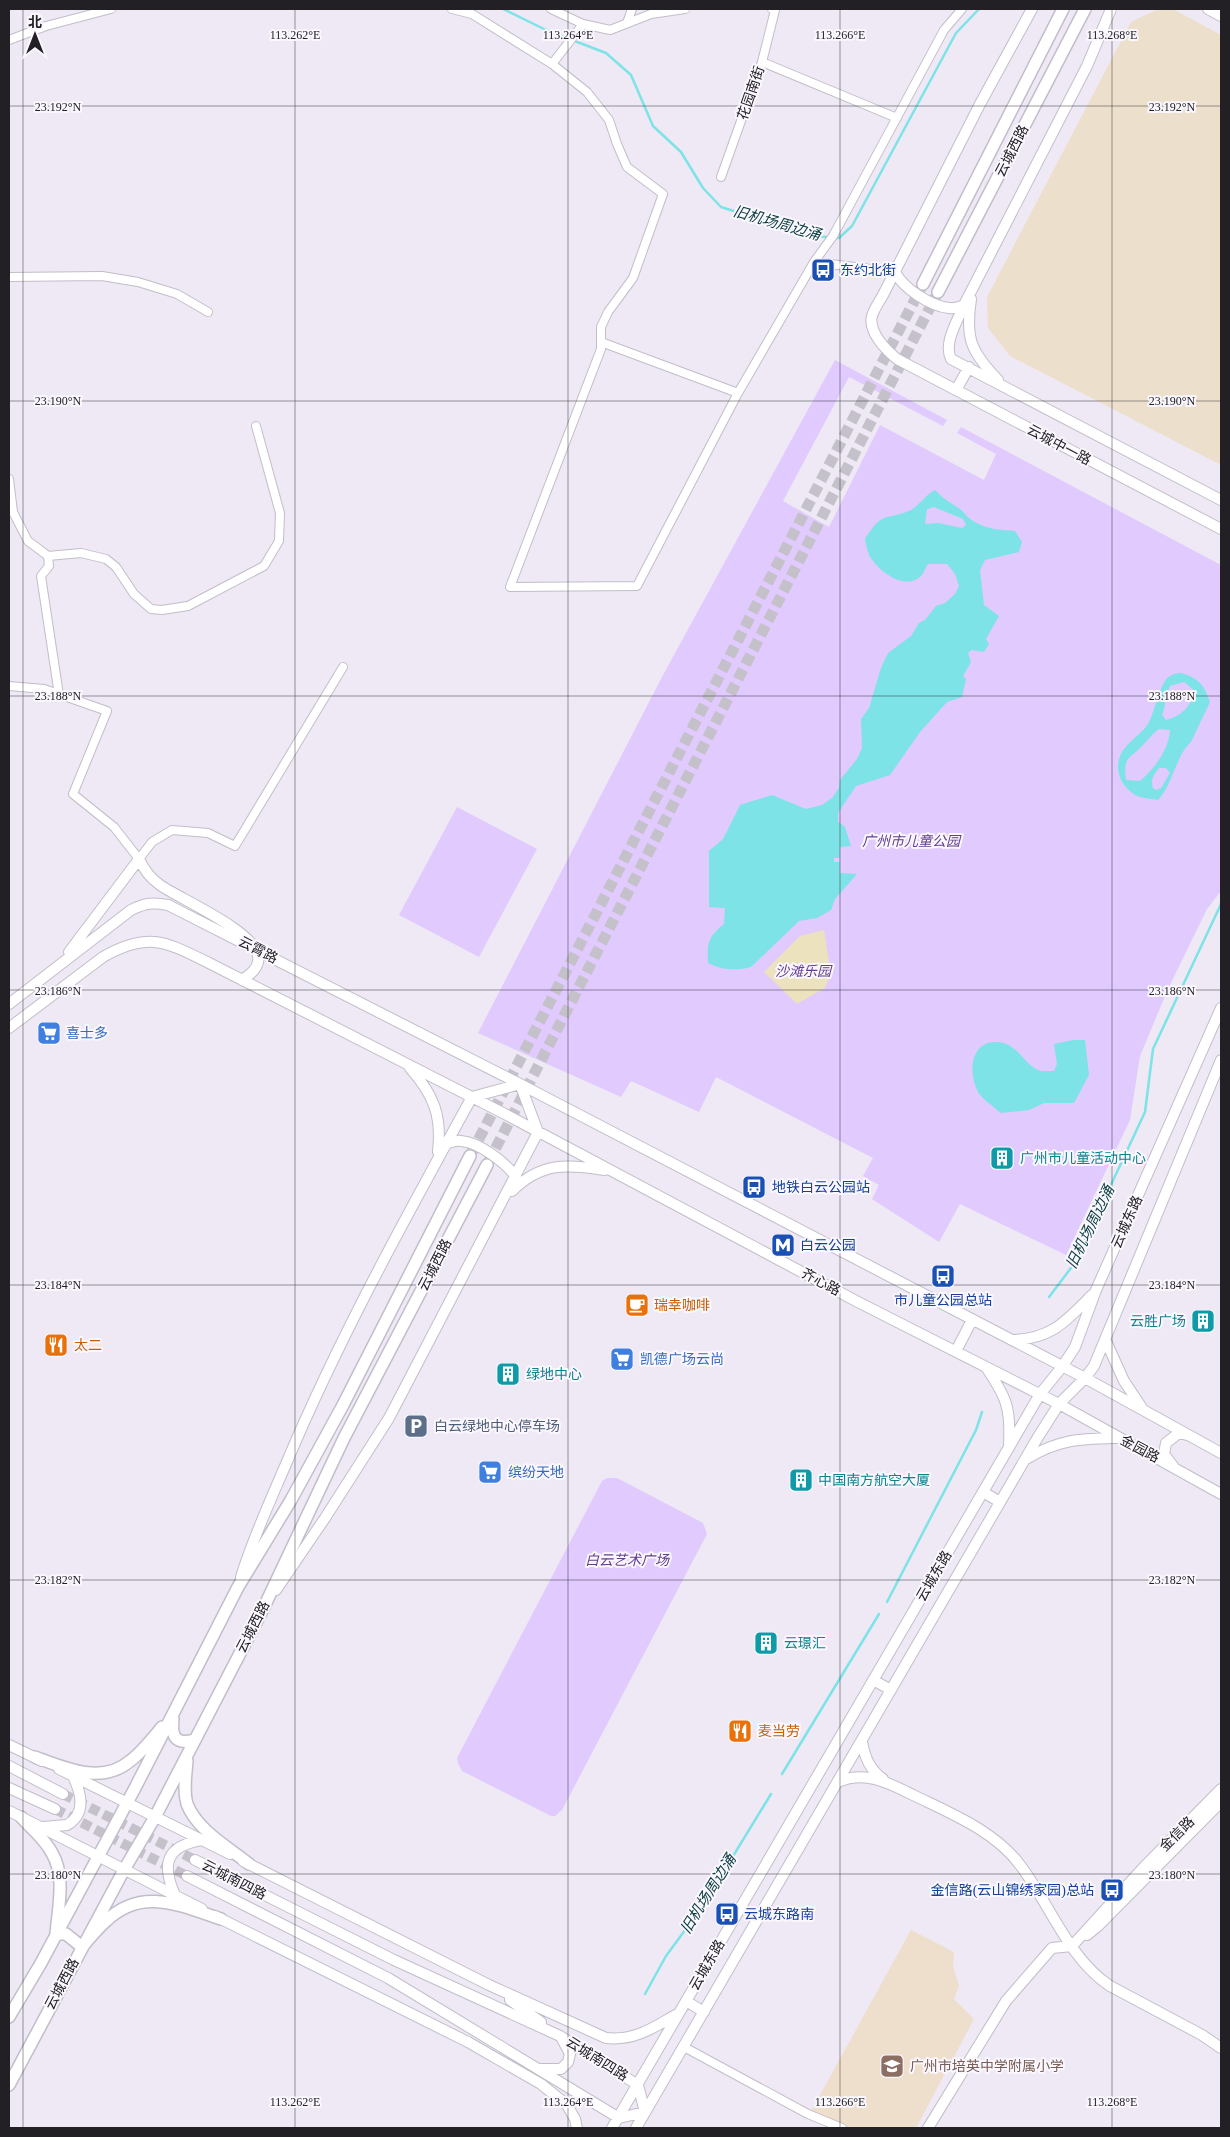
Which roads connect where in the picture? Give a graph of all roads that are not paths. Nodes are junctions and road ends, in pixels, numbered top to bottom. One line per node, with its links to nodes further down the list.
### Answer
1 (111, 9): 16 (street)
2 (452, 9): 18 (street)
3 (551, 9): 15 (street)
4 (632, 9): 14 (street)
5 (685, 9): 14 (street)
6 (772, 9): 17 (street, 花园南街)
7 (962, 9): 19 (street)
8 (1032, 9): 22 (main road, 云城中一路)
9 (1063, 9): 24 (main road, 云城西路)
10 (1085, 9): 26 (main road, 云城西路)
11 (1111, 9): 25 (main road)
12 (1208, 9): 13 (main road)
13 (1221, 16)
14 (627, 23): 15 (street)
15 (582, 24): 18 (street)
16 (9, 40)
17 (762, 62): 19 (street); 20 (street, 花园南街)
18 (552, 64): 29 (street)
19 (897, 118): 21 (street)
20 (721, 177)
21 (814, 262): 22 (street); 33 (street)
22 (895, 272): 27 (main road); 32 (main road, 云城中一路)
23 (9, 278): 28 (street)
24 (923, 284)
25 (973, 287): 27 (main road); 31 (main road)
26 (938, 292)
27 (964, 305): 30 (main road, 云城中一路)
28 (208, 312)
29 (601, 342): 33 (street); 33 (street)
30 (968, 367): 31 (main road, 云城中一路); 32 (main road)
31 (1006, 388): 36 (main road, 云城中一路)
32 (956, 390): 37 (main road, 云城中一路)
33 (738, 394)
34 (256, 426): 38 (street)
35 (9, 479): 38 (street)
36 (1221, 500)
37 (1221, 529)
38 (48, 556): 41 (street)
39 (343, 667): 42 (street)
40 (9, 686): 41 (street)
41 (60, 695): 42 (street)
42 (139, 858): 43 (main road); 44 (main road)
43 (255, 948): 44 (main road, 云霄路); 45 (main road); 51 (main road, 云霄路)
44 (62, 963): 46 (main road, 云霄路)
45 (242, 980): 48 (main road); 49 (main road)
46 (9, 1004)
47 (1221, 1008): 61 (main road, 云城东路)
48 (9, 1028)
49 (387, 1055): 52 (main road); 56 (main road)
50 (1221, 1060): 63 (main road, 云城东路)
51 (520, 1084): 52 (main road); 53 (main road); 62 (main road)
52 (472, 1097): 53 (main road, 齐心路); 54 (main road)
53 (538, 1132): 58 (main road, 齐心路); 59 (main road)
54 (446, 1144): 56 (main road); 59 (main road)
55 (470, 1156): 81 (main road, 云城西路)
56 (437, 1159): 81 (main road)
57 (487, 1165): 82 (main road, 云城西路)
58 (613, 1172): 60 (main road); 65 (main road, 齐心路)
59 (516, 1177): 60 (main road)
60 (505, 1199): 82 (main road)
61 (1096, 1290): 64 (main road); 67 (main road, 云城东路)
62 (972, 1320): 64 (main road); 65 (main road)
63 (1105, 1339): 68 (main road, 云城东路); 71 (main road)
64 (1010, 1340): 67 (main road)
65 (956, 1351): 66 (main road, 齐心路)
66 (986, 1366): 69 (main road, 齐心路); 74 (main road)
67 (1062, 1367): 68 (main road); 69 (main road, 云城东路)
68 (1086, 1378): 70 (main road, 云城东路); 71 (main road)
69 (1040, 1394): 70 (main road, 齐心路); 74 (main road, 云城东路)
70 (1059, 1404): 73 (main road, 金园路); 76 (main road, 云城东路)
71 (1143, 1409): 72 (main road)
72 (1191, 1435): 75 (main road); 77 (main road)
73 (1118, 1438): 76 (main road); 77 (main road, 金园路)
74 (1009, 1447): 78 (main road, 云城东路)
75 (1221, 1453)
76 (1025, 1459): 80 (main road, 云城东路)
77 (1177, 1469): 79 (main road, 金园路)
78 (983, 1492): 80 (main road); 83 (main road, 云城东路)
79 (1221, 1494)
80 (1000, 1502): 84 (main road, 云城东路)
81 (238, 1587): 85 (main road, 云城西路)
82 (264, 1607): 86 (main road, 云城西路)
83 (873, 1680): 84 (main road); 116 (main road, 云城东路)
84 (891, 1690): 87 (main road, 云城东路)
85 (174, 1715): 86 (main road); 89 (main road); 98 (main road, 云城西路)
86 (194, 1740): 102 (main road, 云城西路); 107 (main road)
87 (862, 1742): 92 (main road, 云城东路); 93 (main road)
88 (9, 1745): 89 (main road)
89 (35, 1758): 91 (main road)
90 (9, 1766): 96 (main road)
91 (73, 1776): 98 (main road); 103 (main road)
92 (838, 1782): 93 (main road); 118 (main road, 云城东路)
93 (889, 1783): 113 (main road)
94 (9, 1788): 99 (main road)
95 (1221, 1789): 113 (main road, 金信路)
96 (63, 1794)
97 (1221, 1802): 113 (main road, 金信路)
98 (127, 1803): 102 (main road); 105 (main road, 云城西路)
99 (55, 1809)
100 (9, 1811): 101 (main road)
101 (21, 1817): 103 (main road); 112 (main road)
102 (155, 1817): 104 (main road); 108 (main road, 云城西路)
103 (40, 1827): 105 (main road)
104 (202, 1840): 107 (main road); 110 (main road)
105 (99, 1855): 108 (main road); 112 (main road, 云城西路)
106 (195, 1860): 120 (main road, 云城南四路)
107 (249, 1864): 115 (main road)
108 (125, 1868): 110 (main road); 114 (main road, 云城西路)
109 (187, 1876): 124 (main road, 云城南四路)
110 (176, 1895): 111 (main road)
111 (221, 1919): 114 (main road); 121 (main road)
112 (56, 1934): 114 (main road); 119 (main road, 云城西路)
113 (1072, 1946): 123 (main road); 134 (main road)
114 (82, 1947): 125 (main road, 云城西路)
115 (489, 1985): 117 (main road); 120 (main road)
116 (686, 2001): 117 (main road, 云城东路); 118 (main road)
117 (680, 2012): 126 (main road, 云城东路)
118 (704, 2012): 122 (main road, 云城东路)
119 (9, 2017)
120 (560, 2036): 124 (main road); 126 (main road, 云城南四路)
121 (468, 2042): 124 (main road); 130 (main road)
122 (684, 2047): 127 (main road, 云城东路); 129 (street)
123 (1221, 2048)
124 (538, 2069): 128 (main road, 云城南四路)
125 (9, 2084)
126 (638, 2085): 127 (main road, 云城南四路); 128 (main road, 云城东路)
127 (645, 2112): 128 (main road); 132 (main road, 云城东路)
128 (618, 2118): 131 (main road, 云城东路)
129 (820, 2124): 133 (street)
130 (577, 2128)
131 (612, 2128)
132 (636, 2128)
133 (842, 2128)
134 (928, 2128)

